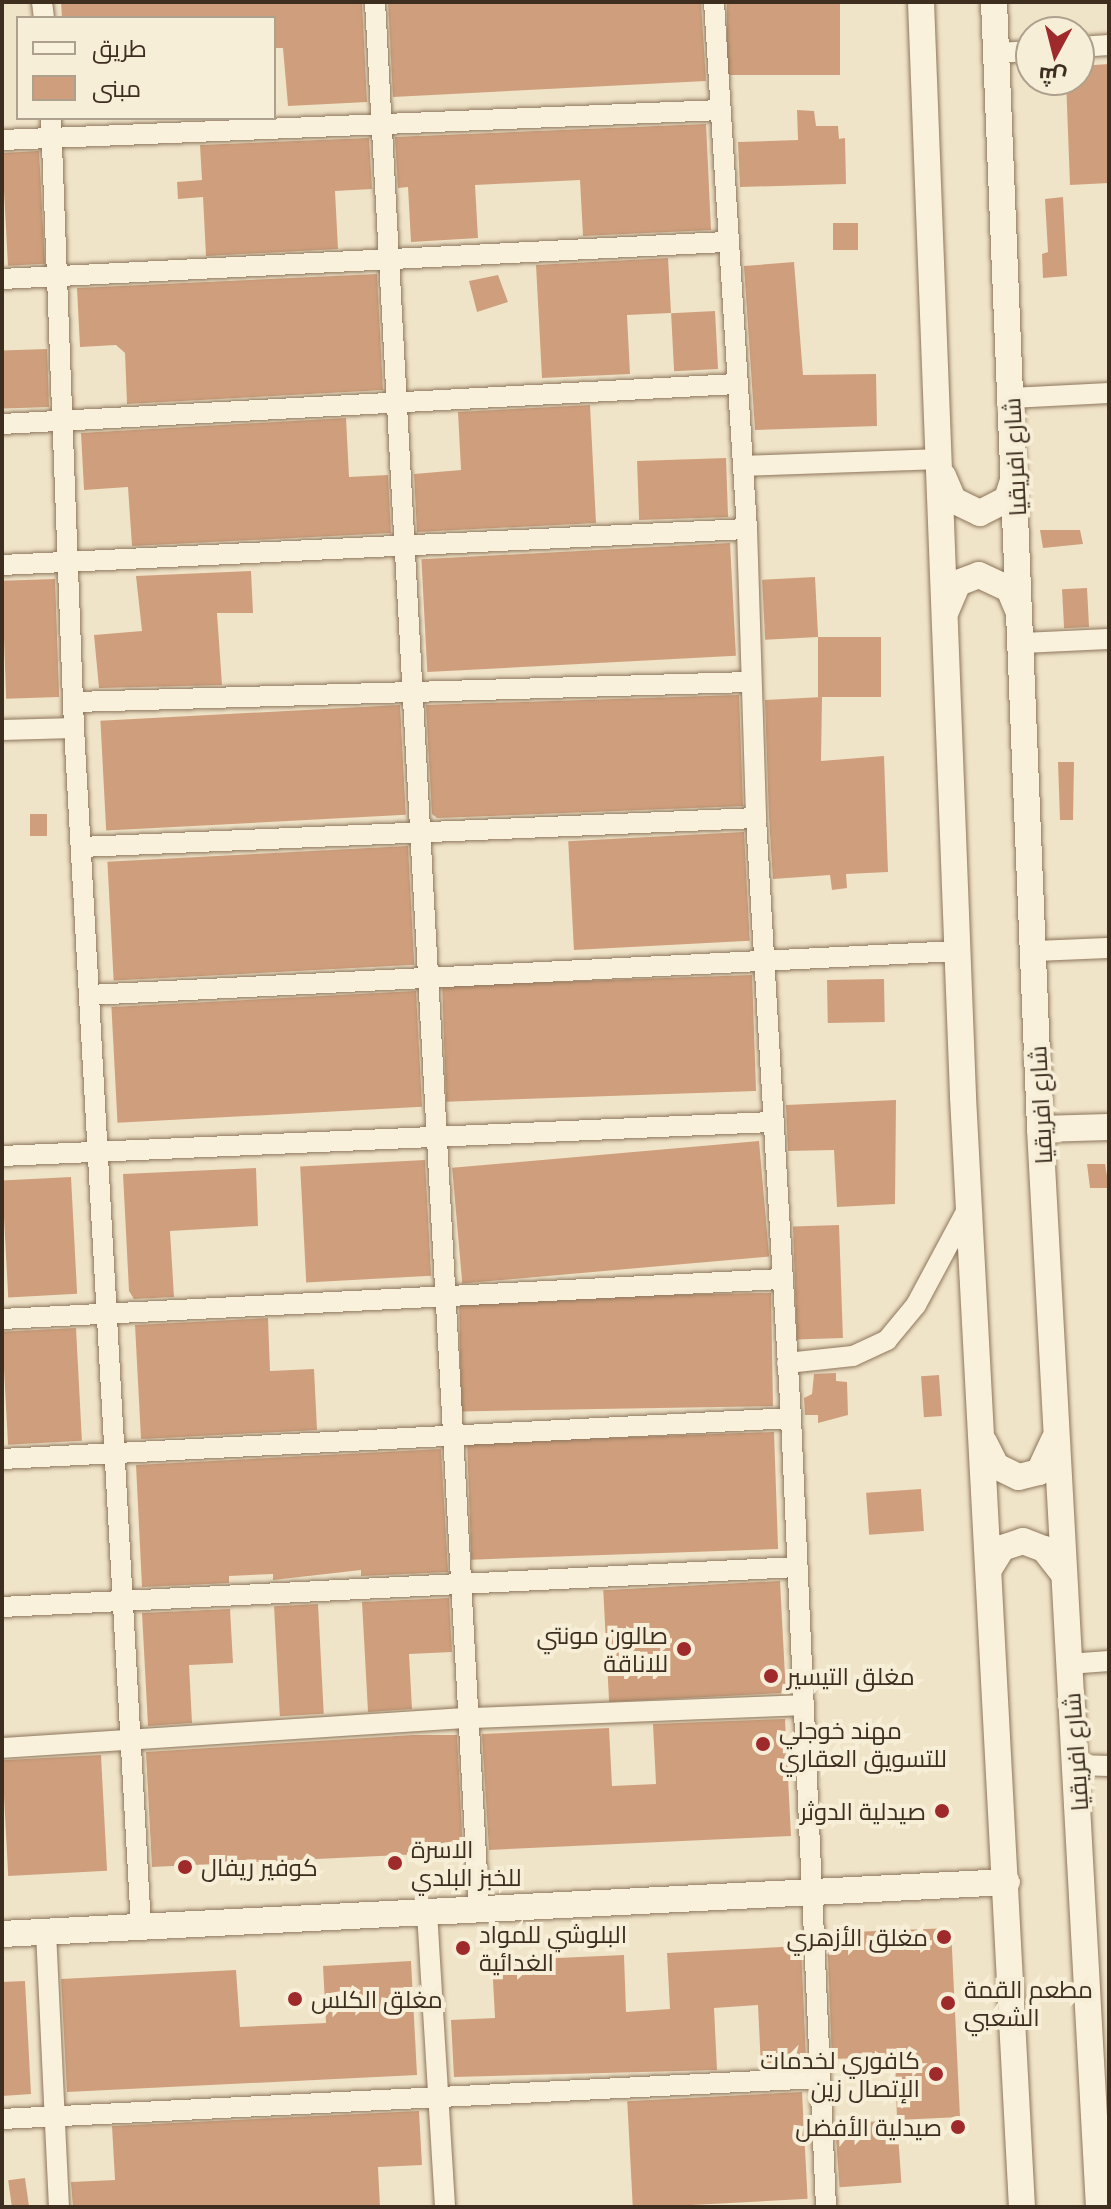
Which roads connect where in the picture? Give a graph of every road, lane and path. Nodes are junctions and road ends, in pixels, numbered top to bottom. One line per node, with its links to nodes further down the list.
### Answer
1 (375, 2): 8 (street)
2 (714, 2): 7 (street)
3 (921, 2): 21 (street)
4 (994, 2): 6 (street, شارع افريقيا)
5 (1015, 52): 6 (street)
6 (995, 53): 17 (street, شارع افريقيا)
7 (720, 110): 8 (street); 11 (street)
8 (381, 124): 9 (street); 12 (street)
9 (52, 128): 10 (street); 13 (street)
10 (2, 140)
11 (726, 242): 12 (street); 15 (street)
12 (388, 259): 13 (street); 18 (street)
13 (60, 276): 14 (street); 19 (street)
14 (2, 279)
15 (736, 384): 18 (street); 22 (street)
16 (1109, 393): 17 (street)
17 (1011, 398): 23 (street, شارع افريقيا)
18 (395, 402): 19 (street); 25 (street)
19 (65, 420): 20 (street); 26 (street)
20 (2, 424)
21 (939, 464): 22 (street); 23 (street); 28 (street)
22 (743, 466): 24 (street)
23 (1014, 468): 29 (street, شارع افريقيا)
24 (747, 529): 25 (street); 31 (street)
25 (403, 545): 26 (street); 32 (street)
26 (70, 559): 27 (street); 33 (street)
27 (2, 565)
28 (945, 613): 29 (street); 40 (street)
29 (1021, 631): 30 (street); 41 (street, شارع افريقيا)
30 (1109, 639)
31 (750, 682): 32 (street); 36 (street)
32 (410, 692): 33 (street); 37 (street)
33 (75, 702): 34 (street)
34 (74, 728): 35 (street); 38 (street)
35 (2, 730)
36 (756, 818): 37 (street); 42 (street)
37 (418, 832): 38 (street); 43 (street)
38 (81, 847): 44 (street)
39 (1109, 948): 41 (street)
40 (957, 951): 42 (street); 51 (street)
41 (1034, 951): 47 (street, شارع افريقيا)
42 (766, 963): 43 (street); 45 (street)
43 (428, 982): 44 (street); 48 (street)
44 (89, 995): 49 (street)
45 (772, 1122): 48 (street); 52 (street)
46 (1109, 1127): 47 (street)
47 (1040, 1129): 58 (street, شارع افريقيا)
48 (437, 1138): 49 (street); 53 (street)
49 (98, 1152): 50 (street); 54 (street)
50 (2, 1156)
51 (969, 1206): 56 (street); 60 (street)
52 (781, 1279): 53 (street); 56 (street)
53 (444, 1294): 54 (street); 59 (street)
54 (107, 1314): 55 (street); 61 (street)
55 (2, 1319)
56 (787, 1363): 57 (street)
57 (791, 1418): 59 (street); 63 (street)
58 (1056, 1433): 60 (street); 65 (street, شارع افريقيا)
59 (453, 1435): 61 (street); 66 (street)
60 (983, 1439): 64 (street)
61 (115, 1453): 62 (street); 67 (street)
62 (2, 1459)
63 (797, 1567): 66 (street); 71 (street)
64 (989, 1569): 65 (street); 77 (street)
65 (1062, 1572): 70 (street, شارع افريقيا)
66 (463, 1582): 67 (street); 72 (street)
67 (123, 1600): 68 (street); 73 (street)
68 (2, 1607)
69 (1109, 1661): 70 (street)
70 (1068, 1664): 75 (street, شارع افريقيا)
71 (803, 1705): 72 (street); 78 (street)
72 (470, 1718): 73 (street); 79 (street)
73 (131, 1738): 74 (street); 81 (street)
74 (2, 1748)
75 (1078, 1765): 76 (street); 84 (street, شارع افريقيا)
76 (1109, 1766)
77 (1007, 1882): 78 (street); 92 (street)
78 (811, 1892): 79 (street); 85 (street)
79 (479, 1909): 80 (street)
80 (427, 1912): 81 (street); 86 (street)
81 (141, 1927): 82 (street)
82 (46, 1932): 83 (street); 87 (street)
83 (2, 1934)
84 (1098, 2039): 93 (street, شارع افريقيا)
85 (820, 2078): 86 (street); 91 (street)
86 (438, 2097): 87 (street); 90 (street)
87 (53, 2117): 88 (street); 89 (street)
88 (2, 2119)
89 (59, 2207)
90 (445, 2207)
91 (826, 2207)
92 (1022, 2207)
93 (1099, 2207)

